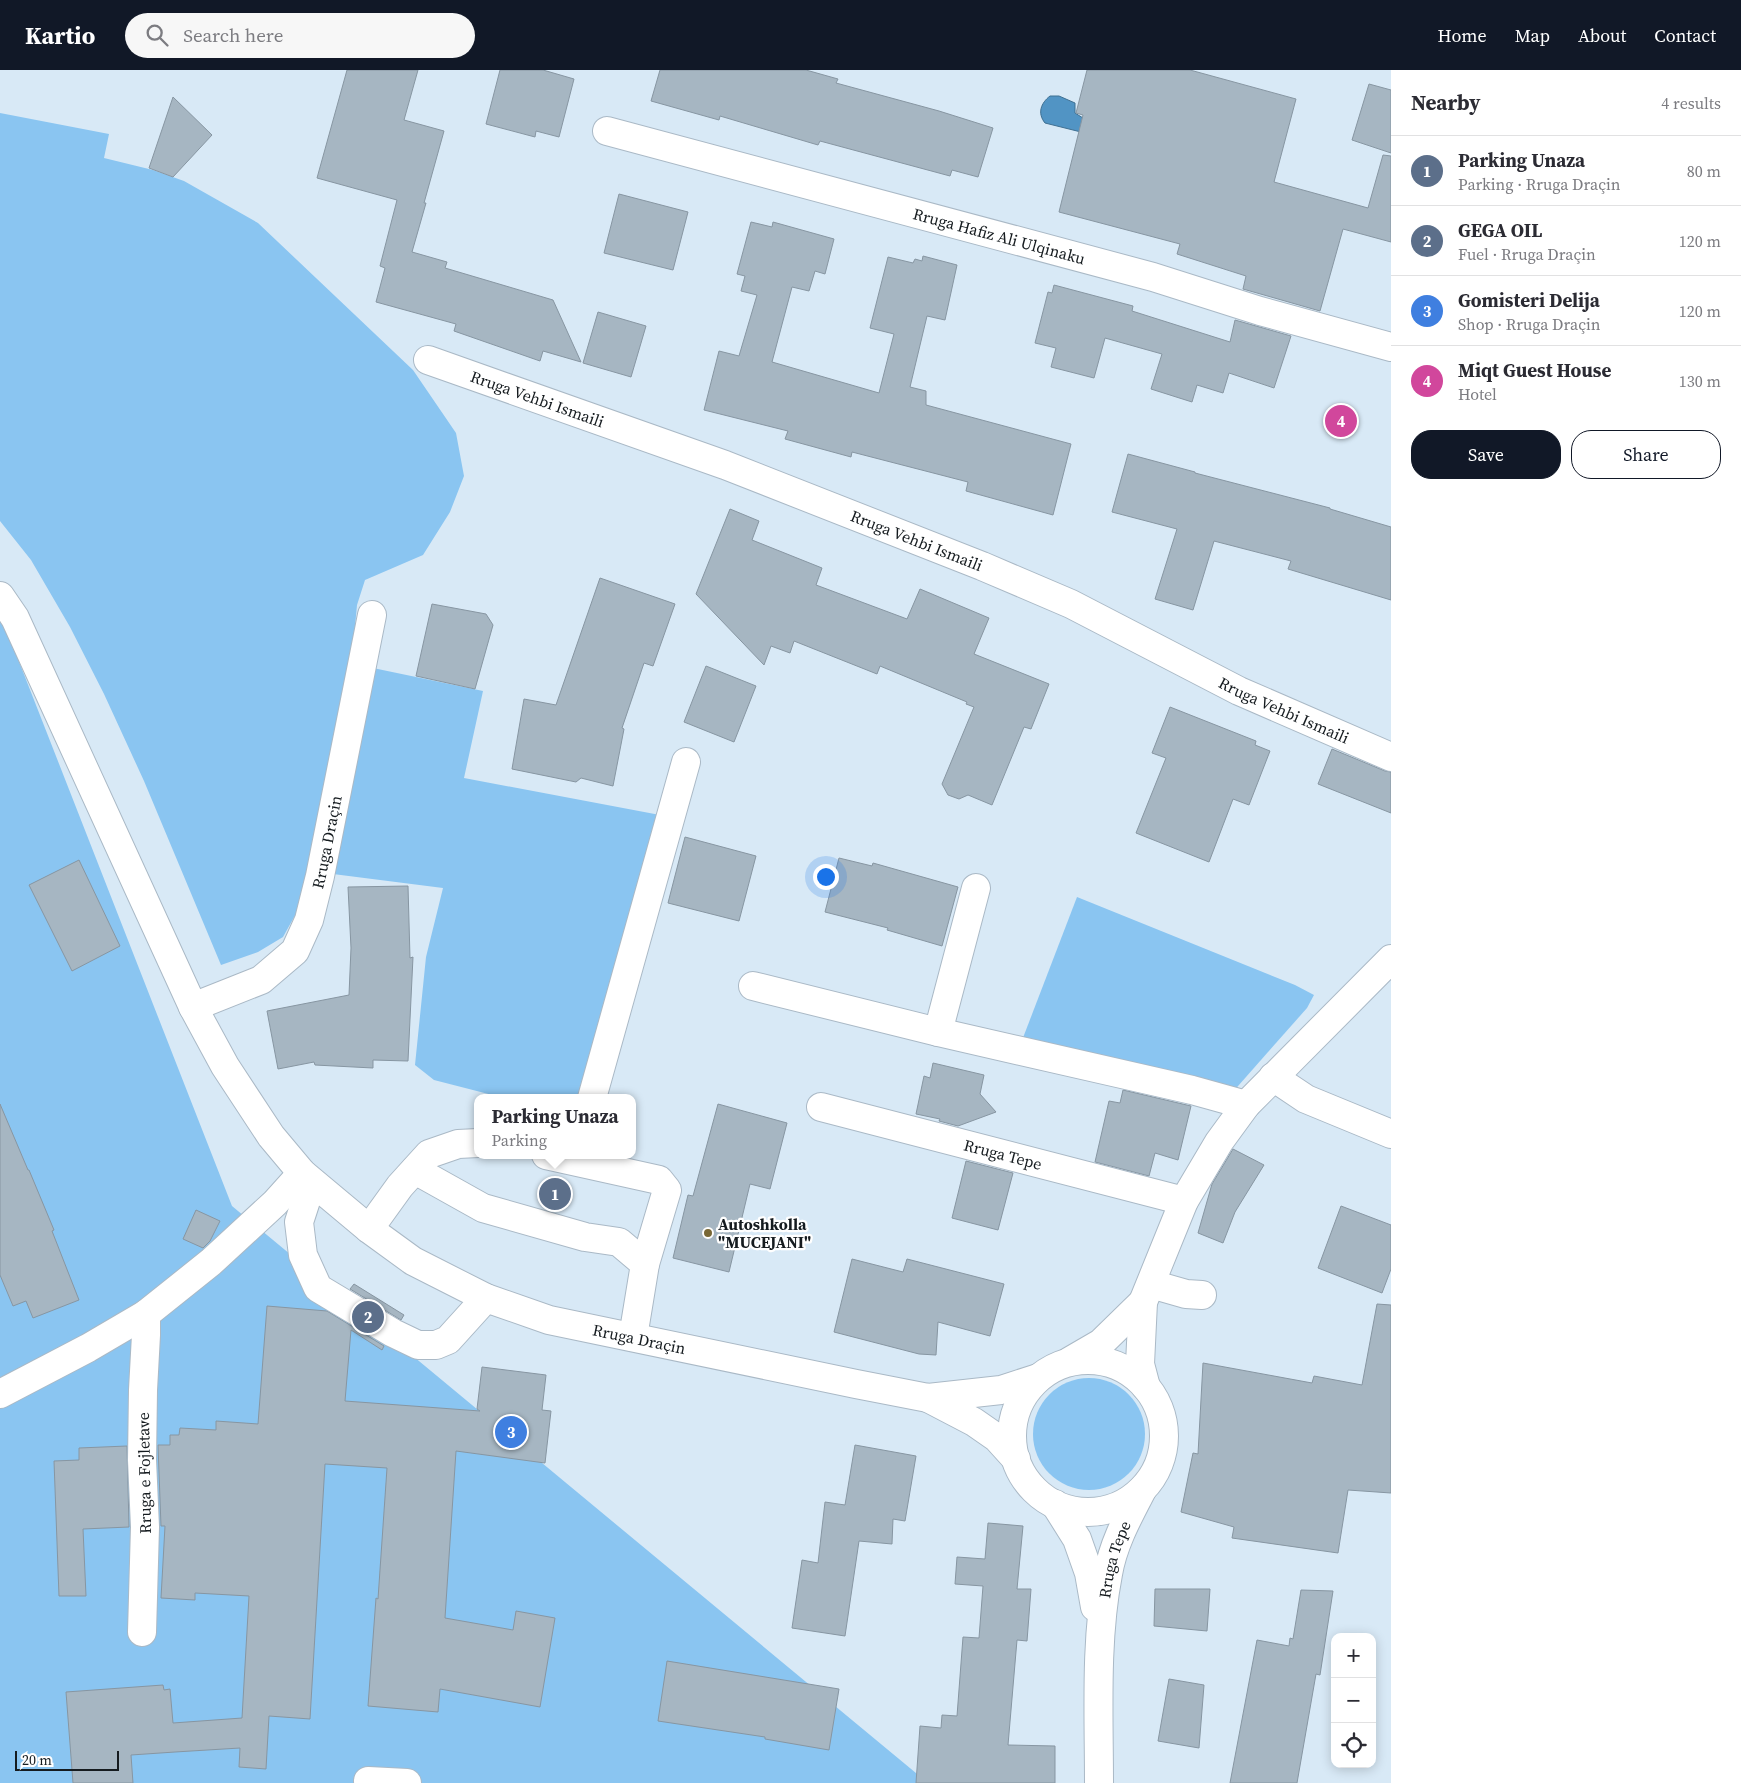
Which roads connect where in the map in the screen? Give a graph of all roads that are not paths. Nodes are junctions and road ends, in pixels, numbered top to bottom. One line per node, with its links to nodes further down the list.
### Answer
1 (607, 131): 2 (street, Rruga Hafiz Ali Ulqinaku)
2 (1391, 347)
3 (428, 360): 7 (street, Rruga Vehbi Ismaili)
4 (0, 596): 6 (street, Rruga Draçin)
5 (372, 615): 12 (street, Rruga Draçin)
6 (8, 622): 12 (street, Rruga Draçin)
7 (1391, 757)
8 (686, 762): 15 (street)
9 (976, 888): 13 (street)
10 (1391, 958): 14 (street, Rruga Tepe)
11 (753, 986): 13 (street)
12 (193, 1007): 22 (street, Rruga Draçin)
13 (938, 1032): 16 (street)
14 (1273, 1076): 16 (street, Rruga Tepe); 18 (street)
15 (593, 1094)
16 (1246, 1106): 23 (street, Rruga Tepe)
17 (821, 1107): 23 (street, Rruga Tepe)
18 (1391, 1134)
19 (474, 1143): 21 (street)
20 (579, 1159): 25 (street)
21 (415, 1170): 24 (street); 25 (street)
22 (307, 1178): 24 (street, Rruga Draçin); 28 (street); 29 (street)
23 (1184, 1200): 26 (street, Rruga Tepe)
24 (369, 1229): 28 (street, Rruga Draçin)
25 (645, 1264): 30 (street)
26 (1147, 1293): 27 (street); 31 (street, Rruga Tepe); 33 (street, Rruga Tepe)
27 (1202, 1295)
28 (486, 1298): 30 (street, Rruga Draçin)
29 (146, 1314): 34 (street); 39 (street, Rruga e Fojletave)
30 (633, 1337): 35 (street, Rruga Draçin)
31 (1070, 1361): 32 (street, Rruga Tepe); 33 (street, Rruga Tepe)
32 (1038, 1378): 35 (street, Rruga Draçin); 36 (street, Rruga Tepe)
33 (1146, 1387): 37 (street, Rruga Tepe)
34 (0, 1394)
35 (928, 1398): 36 (street, Rruga Draçin)
36 (1016, 1459): 38 (street, Rruga Tepe)
37 (1142, 1490): 38 (street, Rruga Tepe); 40 (street, Rruga Tepe)
38 (1055, 1504): 40 (street, Rruga Tepe)
39 (142, 1632)
40 (1100, 1635): 43 (street, Rruga Tepe)
41 (368, 1781): 42 (street)
42 (408, 1783)
43 (1098, 1783)

